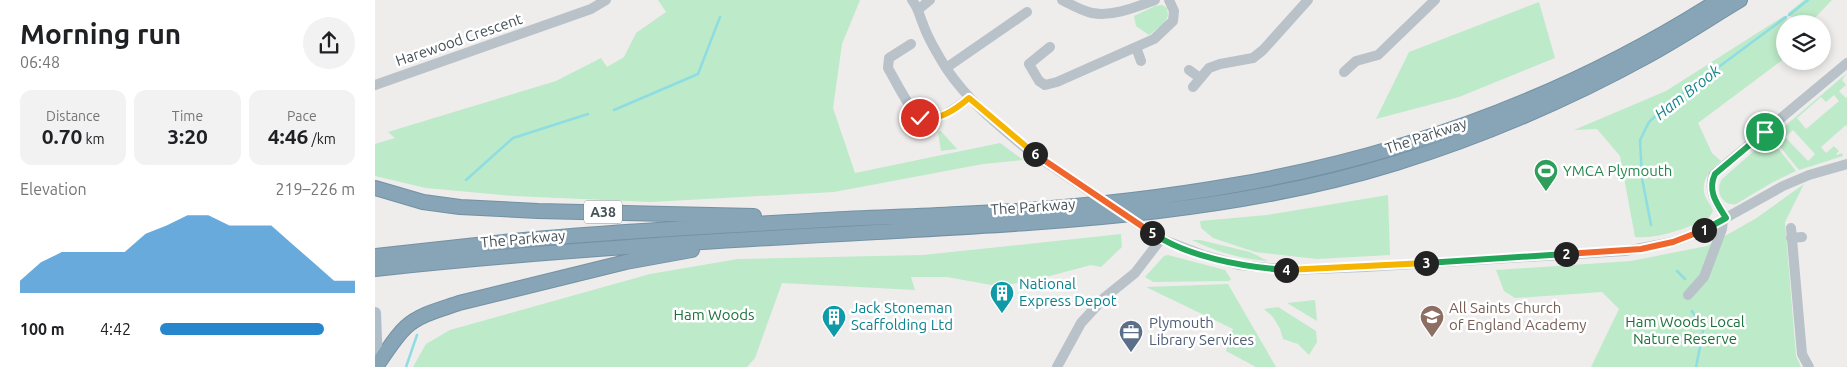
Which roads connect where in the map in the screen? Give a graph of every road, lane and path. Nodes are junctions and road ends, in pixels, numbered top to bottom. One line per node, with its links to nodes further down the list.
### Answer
1 (606, 0): 21 (street, Harewood Crescent)
2 (930, 0): 10 (street)
3 (1062, 0): 4 (street)
4 (1155, 0)
5 (1169, 0): 14 (street)
6 (1308, 0): 20 (street)
7 (1435, 0): 19 (street)
8 (1719, 0): 27 (highway, The Parkway / A38)
9 (1740, 0): 29 (highway, The Parkway / A38)
10 (915, 4): 17 (street)
11 (1027, 12): 17 (street)
12 (911, 44): 23 (street)
13 (1050, 46): 14 (street)
14 (1136, 47): 15 (street)
15 (1141, 61)
16 (1847, 63): 26 (street)
17 (947, 68): 23 (street)
18 (1189, 70): 20 (street)
19 (1344, 72)
20 (1200, 78): 22 (street)
21 (375, 85)
22 (1193, 87)
23 (969, 98): 30 (street, bridge)
24 (1847, 164): 26 (street)
25 (375, 188): 27 (highway, A38)
26 (1725, 219): 30 (street); 34 (street)
27 (833, 220): 32 (highway, The Parkway / A38)
28 (1795, 234): 38 (street)
29 (751, 239): 32 (highway, The Parkway / A38); 36 (highway, A38)
30 (1161, 239): 37 (street)
31 (375, 256): 32 (highway, The Parkway / A38)
32 (399, 260): 33 (highway, The Parkway / A38)
33 (375, 269)
34 (1689, 295)
35 (375, 313): 36 (main road)
36 (377, 366)
37 (1057, 367)
38 (1809, 367)

